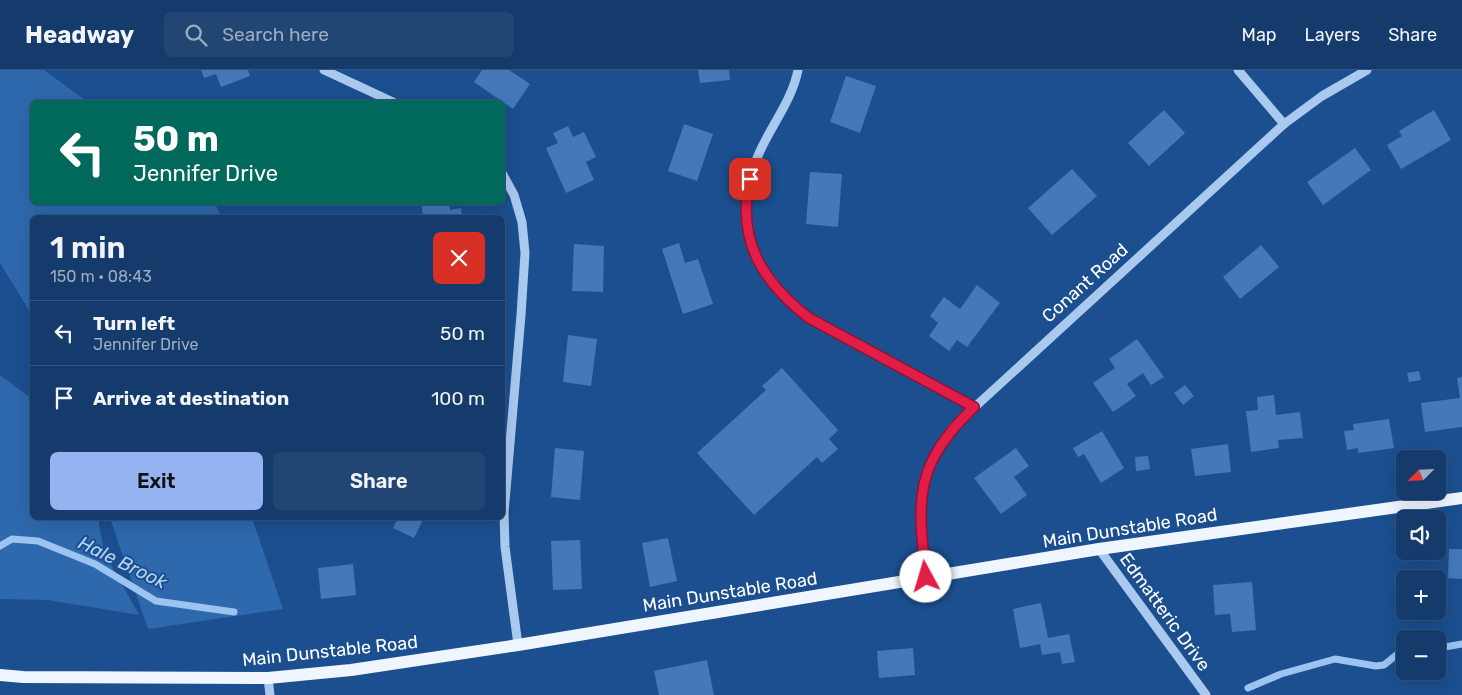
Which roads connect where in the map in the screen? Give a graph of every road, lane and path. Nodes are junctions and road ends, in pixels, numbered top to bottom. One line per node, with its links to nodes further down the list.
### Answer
1 (324, 70): 5 (street)
2 (798, 70): 8 (street)
3 (1238, 70): 6 (street)
4 (1367, 70): 6 (street, Conant Road)
5 (389, 100)
6 (1284, 124): 8 (street, Conant Road)
7 (505, 178): 10 (street)
8 (974, 407): 13 (street, Conant Road)
9 (1462, 498): 12 (main road, Main Dunstable Road)
10 (505, 501)
11 (504, 520): 14 (street)
12 (1099, 549): 13 (main road, Main Dunstable Road); 18 (street, Edmatteric Drive)
13 (926, 577): 14 (main road, Main Dunstable Road)
14 (518, 645): 16 (main road, Main Dunstable Road)
15 (0, 674): 16 (main road, Main Dunstable Road)
16 (268, 678): 17 (street)
17 (270, 695)
18 (1206, 695)

